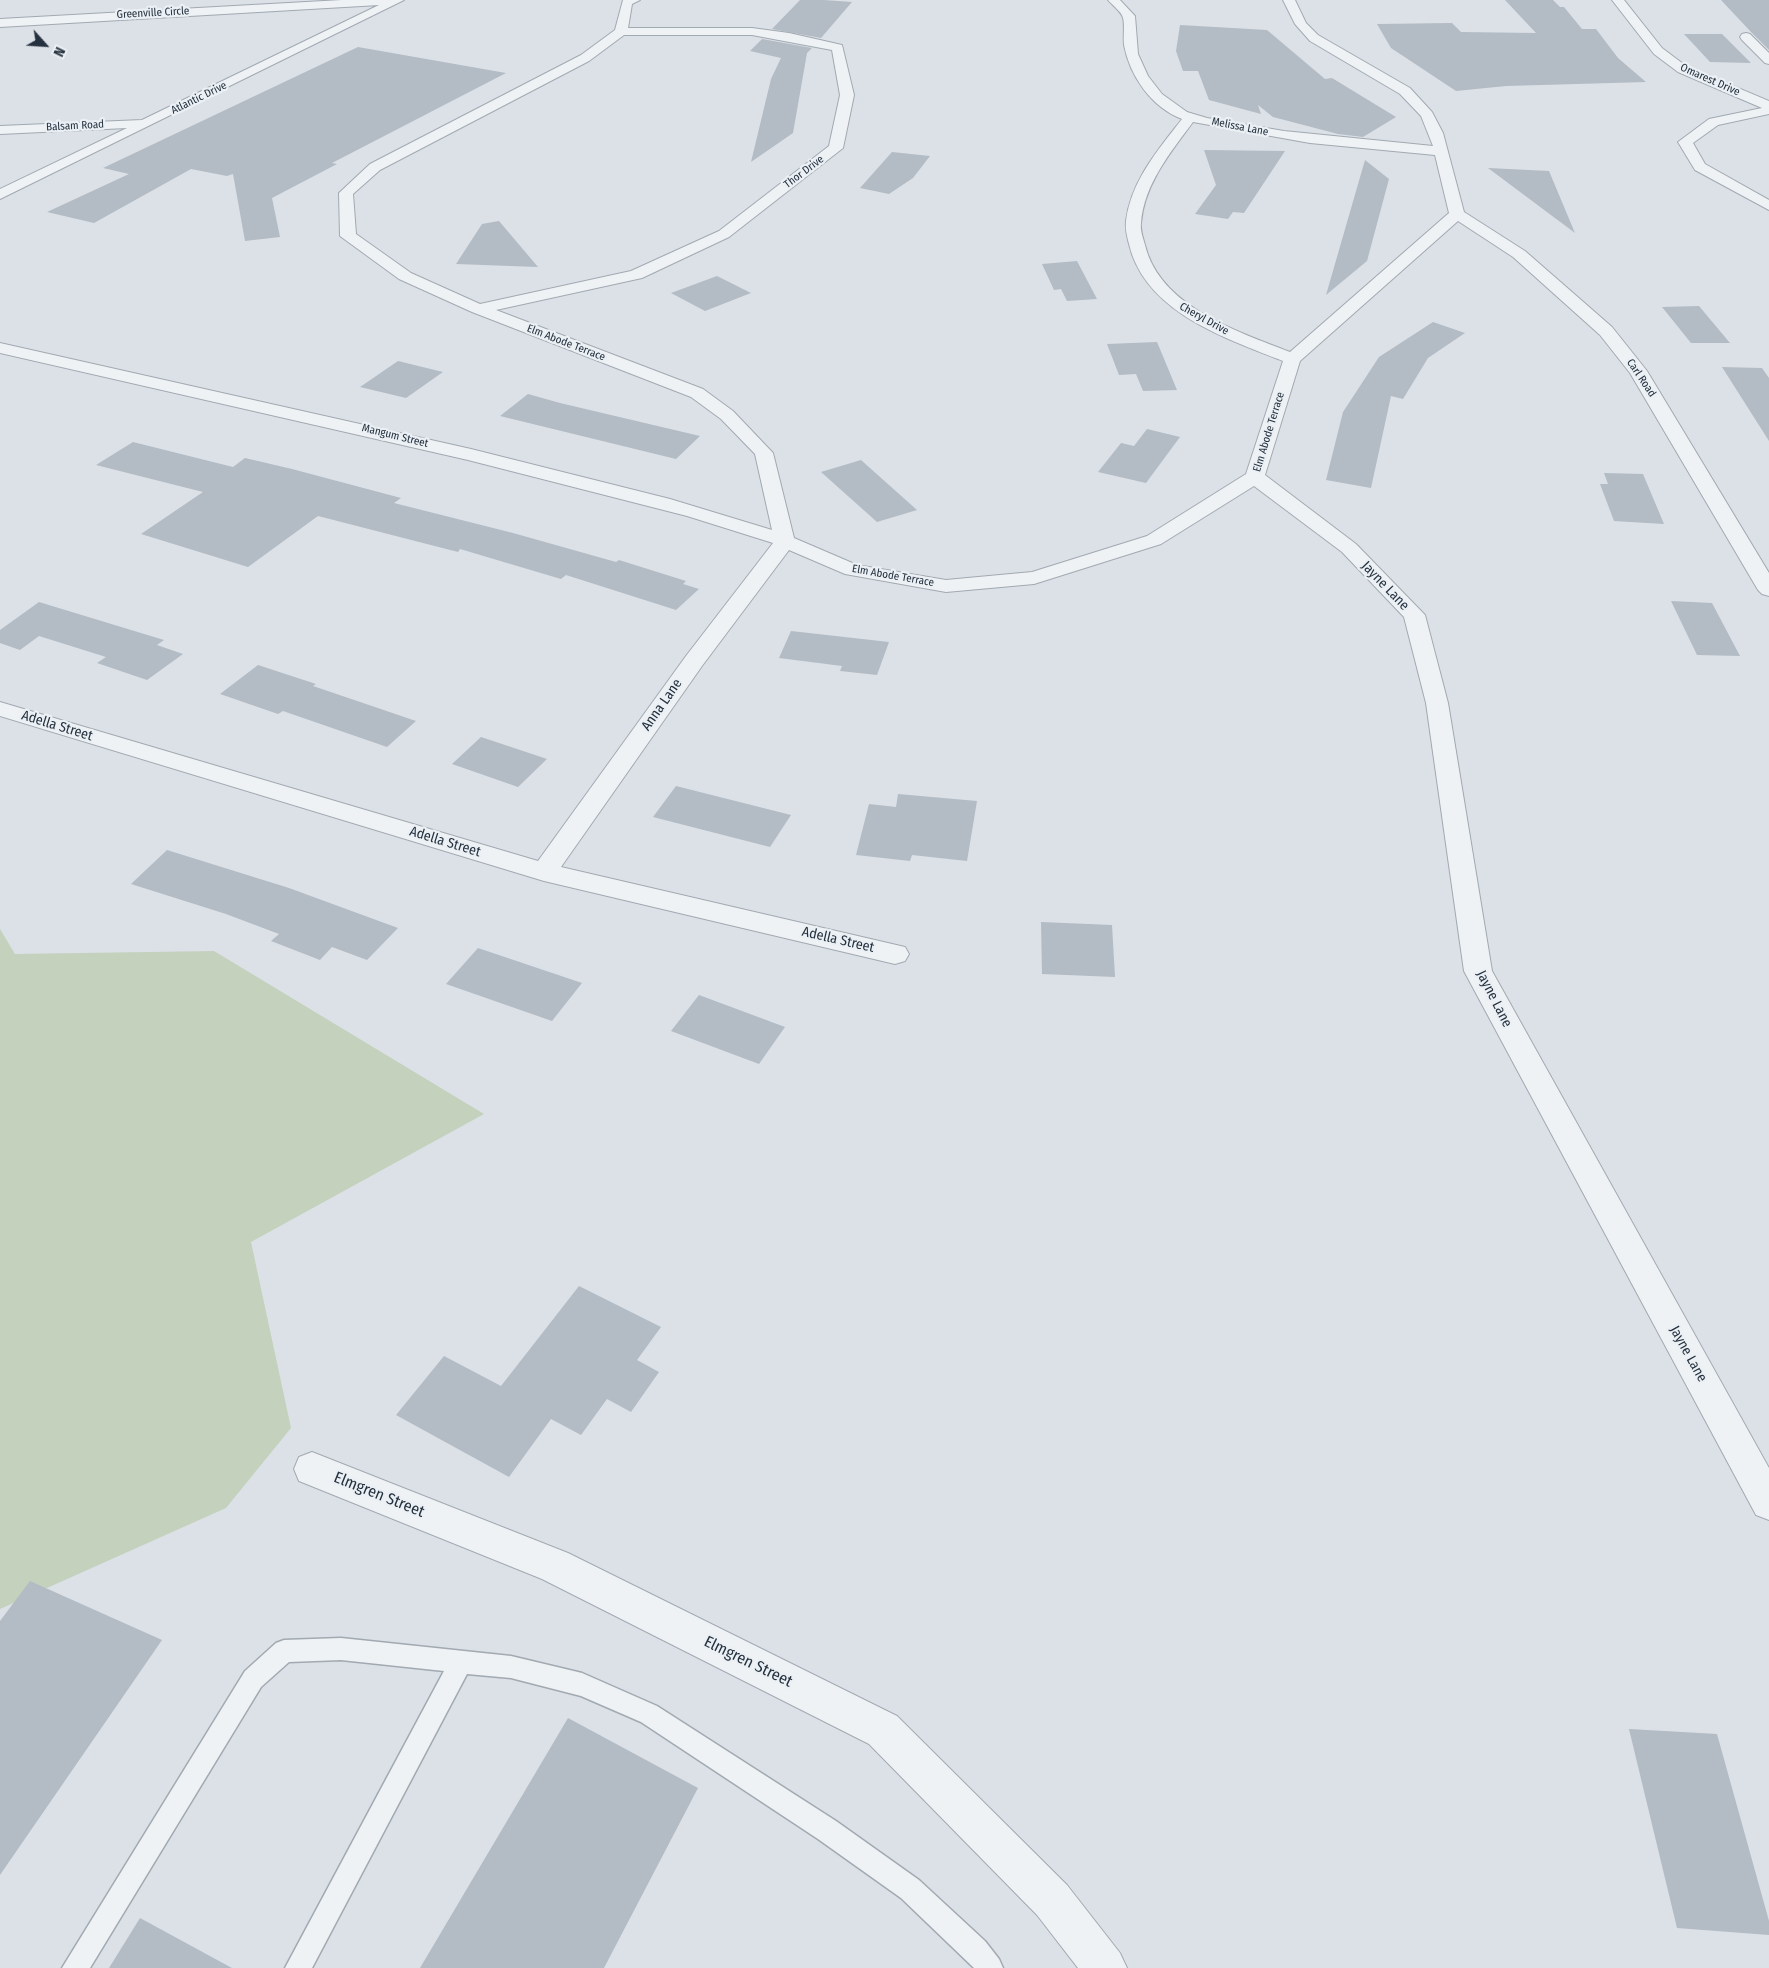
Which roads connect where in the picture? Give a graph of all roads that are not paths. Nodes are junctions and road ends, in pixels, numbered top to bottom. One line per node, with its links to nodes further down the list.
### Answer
1 (128, 0): 7 (street)
2 (397, 0): 7 (street, Greenville Circle); 15 (street, Atlantic Drive)
3 (634, 0): 9 (street)
4 (1114, 0): 14 (street, Melissa Lane)
5 (1289, 0): 17 (street)
6 (1618, 0): 12 (street, Omarest Drive)
7 (120, 15): 8 (street, Greenville Circle)
8 (0, 23)
9 (621, 31): 21 (street, Elm Abode Terrace); 21 (street, Thor Drive)
10 (1746, 36): 11 (street)
11 (1769, 60)
12 (1769, 106)
13 (1769, 110): 19 (street)
14 (1189, 118): 17 (street, Melissa Lane); 23 (street, Cheryl Drive)
15 (150, 122): 16 (street, Balsam Road); 18 (street, Atlantic Drive)
16 (0, 130)
17 (1440, 151): 20 (street)
18 (0, 195)
19 (1769, 206)
20 (1457, 214): 23 (street); 26 (street, Carl Road)
21 (478, 309): 25 (street, Elm Abode Terrace)
22 (0, 348): 25 (street, Mangum Street)
23 (1292, 359): 24 (street, Elm Abode Terrace)
24 (1255, 477): 25 (street, Elm Abode Terrace); 31 (street, Jayne Lane)
25 (785, 541): 28 (street, Anna Lane)
26 (1769, 590)
27 (0, 709): 28 (street, Adella Street)
28 (544, 872): 29 (street, Adella Street)
29 (895, 954)
30 (312, 1468): 36 (street, Elmgren Street)
31 (1769, 1503)
32 (461, 1662): 33 (lane); 34 (lane); 35 (lane)
33 (75, 1968)
34 (298, 1968)
35 (990, 1968)
36 (1105, 1968)

